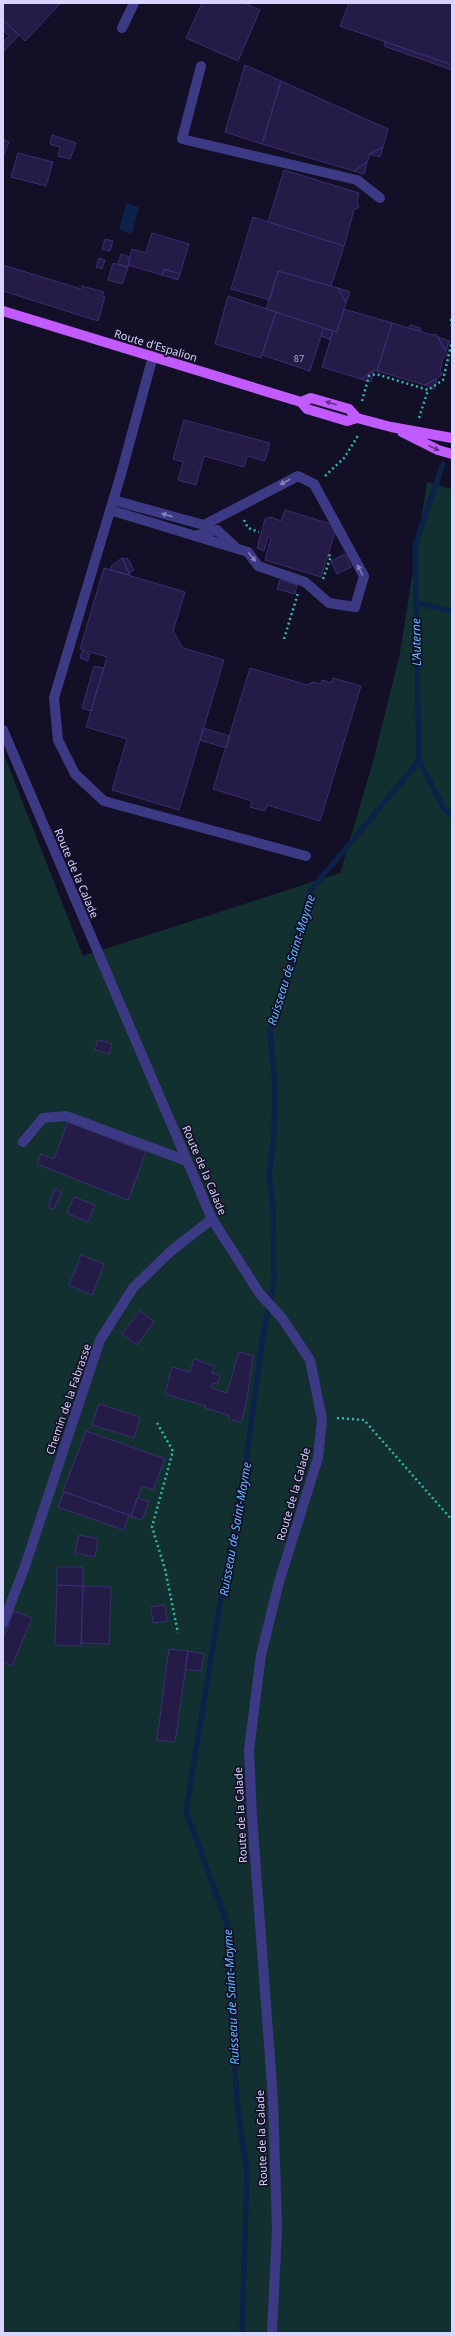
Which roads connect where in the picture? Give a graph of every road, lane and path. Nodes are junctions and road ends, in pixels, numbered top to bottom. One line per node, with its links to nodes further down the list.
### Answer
1 (134, 3): 2 (street)
2 (122, 28)
3 (201, 66): 4 (street)
4 (380, 198)
5 (3, 310): 9 (main road, Route d'Espalion)
6 (451, 319): 7 (path)
7 (452, 326)
8 (452, 341): 10 (path)
9 (153, 356): 13 (main road, Route d'Espalion); 18 (street)
10 (428, 390): 11 (path); 12 (path)
11 (362, 402)
12 (419, 418)
13 (361, 419): 14 (main road, Route d'Espalion); 17 (path)
14 (391, 427): 15 (main road); 16 (main road, one-way to 16)
15 (452, 438)
16 (452, 454)
17 (314, 484): 19 (street, one-way to 19); 20 (street, one-way to 17)
18 (113, 500): 19 (street, one-way to 18); 20 (street)
19 (238, 507): 21 (path)
20 (110, 510): 23 (street)
21 (259, 532)
22 (3, 730): 25 (street, Route de la Calade)
23 (306, 856)
24 (23, 1142): 25 (street)
25 (187, 1161): 26 (street, Route de la Calade)
26 (212, 1220): 27 (street, Route de la Calade); 30 (street, Chemin de la Fabrasse)
27 (322, 1419): 29 (path); 32 (street, Route de la Calade)
28 (157, 1423): 31 (path)
29 (452, 1520)
30 (3, 1623)
31 (178, 1634)
32 (272, 2333)

